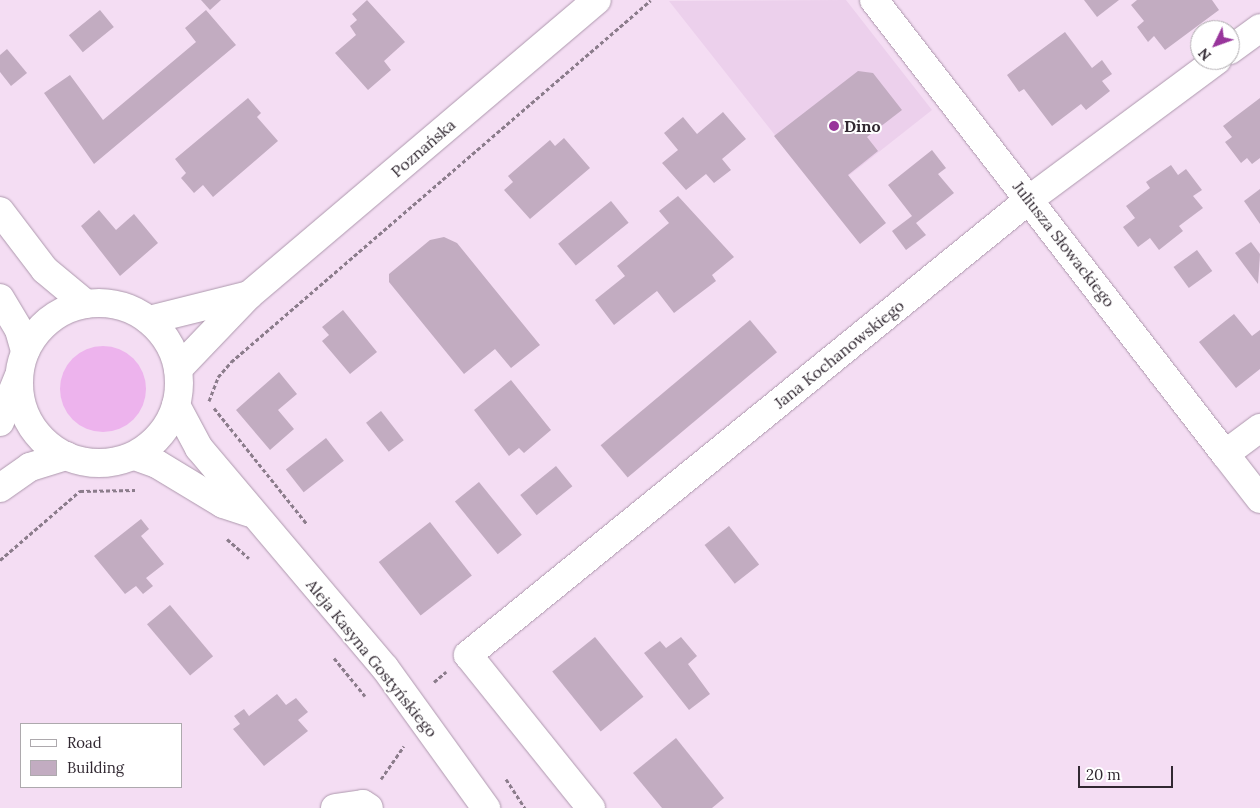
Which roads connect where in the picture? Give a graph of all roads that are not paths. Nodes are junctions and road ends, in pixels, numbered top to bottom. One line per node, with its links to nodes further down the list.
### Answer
1 (597, 0): 8 (street, Poznańska)
2 (874, 0): 6 (street, Juliusza Słowackiego)
3 (1260, 28): 4 (street)
4 (1240, 43)
5 (1203, 70): 6 (street, Jana Kochanowskiego)
6 (1030, 199): 17 (street, Juliusza Słowackiego); 26 (street, Jana Kochanowskiego)
7 (0, 211): 10 (street)
8 (249, 295): 11 (street, Poznańska); 13 (street, Poznańska)
9 (0, 298): 12 (street)
10 (86, 304): 11 (street); 12 (street)
11 (149, 320): 13 (street)
12 (22, 364): 15 (street); 18 (street)
13 (178, 369): 14 (street)
14 (176, 406): 19 (street); 22 (street, Aleja Kasyna Gostyńskiego)
15 (0, 422)
16 (1260, 428): 17 (street)
17 (1225, 454): 21 (street, Juliusza Słowackiego)
18 (66, 456): 19 (street); 20 (street)
19 (135, 456): 22 (street)
20 (0, 488)
21 (1260, 499)
22 (250, 513): 25 (street, Aleja Kasyna Gostyńskiego)
23 (366, 806): 24 (street)
24 (335, 808)
25 (486, 808)
26 (591, 808)

